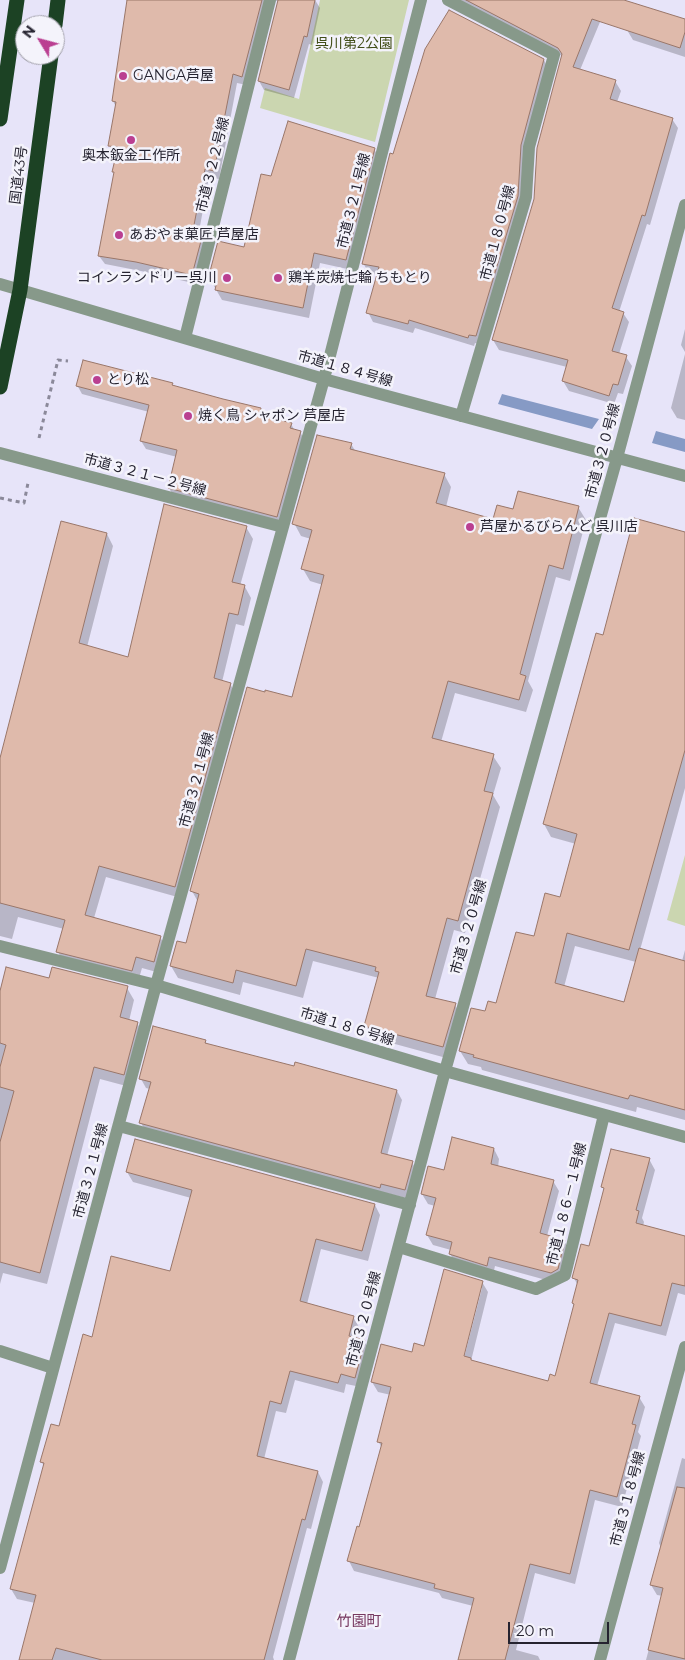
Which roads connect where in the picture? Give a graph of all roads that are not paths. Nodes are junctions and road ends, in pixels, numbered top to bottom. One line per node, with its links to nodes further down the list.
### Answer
1 (17, 0): 8 (highway)
2 (58, 0): 6 (highway)
3 (270, 0): 12 (street, 市道３２２号線)
4 (421, 0): 13 (street, 市道３２１号線)
5 (448, 0): 15 (street, 市道１８０号線)
6 (56, 15)
7 (50, 65): 11 (highway, 国道43号)
8 (0, 119)
9 (685, 204): 17 (street, 市道３２０号線)
10 (0, 284): 11 (street, 市道１８４号線)
11 (20, 290): 12 (street, 市道１８４号線); 14 (highway, 国道43号)
12 (185, 338): 13 (street, 市道１８４号線)
13 (324, 379): 15 (street, 市道１８４号線); 19 (street, 市道３２１号線)
14 (0, 387)
15 (460, 416): 17 (street, 市道１８４号線)
16 (0, 453): 19 (street, 市道３２１－２号線)
17 (617, 458): 18 (street, 市道１８４号線); 22 (street, 市道３２０号線)
18 (685, 476)
19 (283, 527): 21 (street, 市道３２１号線)
20 (0, 946): 21 (street, 市道１８６号線)
21 (156, 985): 22 (street, 市道１８６号線); 24 (street, 市道３２１号線)
22 (445, 1072): 23 (street, 市道１８６号線); 26 (street, 市道３２０号線)
23 (604, 1115): 25 (street, 市道１８６号線); 27 (street, 市道１８６－１号線)
24 (119, 1126): 26 (street); 30 (street, 市道３２１号線)
25 (685, 1137)
26 (410, 1205): 27 (street, 市道３２０号線)
27 (399, 1247): 32 (street, 市道３２０号線)
28 (685, 1347): 33 (street, 市道３１８号線)
29 (0, 1351): 30 (street)
30 (53, 1368): 31 (street, 市道３２１号線)
31 (0, 1568)
32 (289, 1660)
33 (600, 1660)

